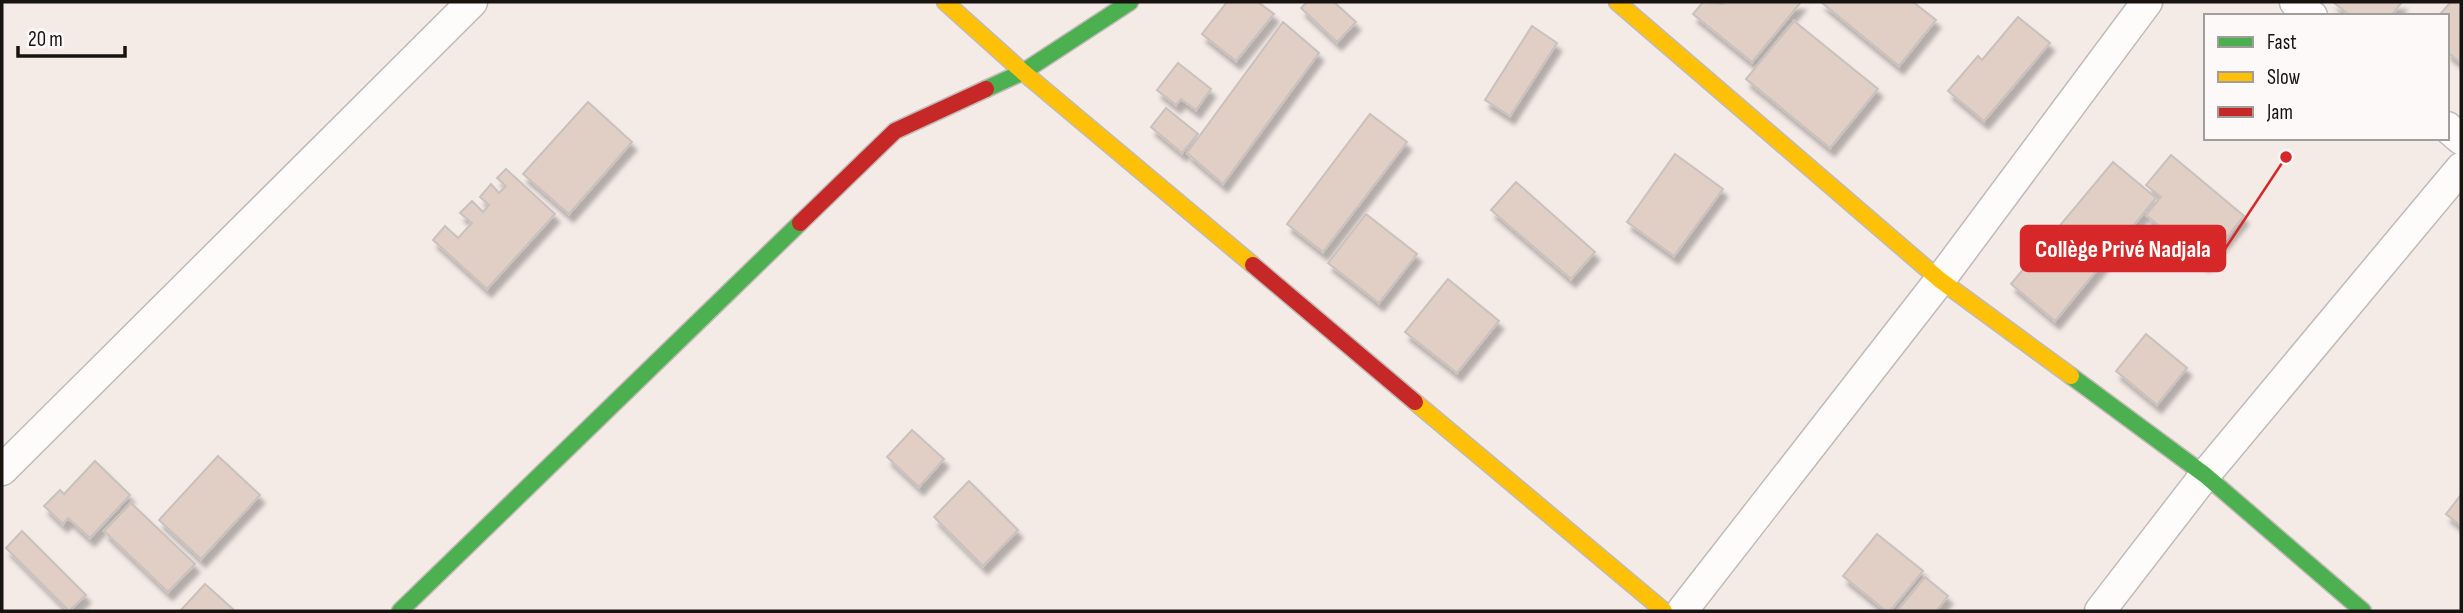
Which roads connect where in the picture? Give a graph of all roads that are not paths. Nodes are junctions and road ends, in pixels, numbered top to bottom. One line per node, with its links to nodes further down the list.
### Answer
1 (472, 2): 11 (street)
2 (944, 2): 8 (street)
3 (1130, 2): 8 (street)
4 (1617, 2): 10 (street)
5 (2147, 2): 10 (street)
6 (2295, 2): 7 (street)
7 (2310, 14)
8 (1023, 72): 13 (street); 14 (street)
9 (2461, 168): 12 (street)
10 (1940, 280): 12 (street); 15 (street)
11 (2, 470)
12 (2206, 475): 16 (street); 17 (street)
13 (400, 611)
14 (1664, 611)
15 (1682, 611)
16 (2100, 611)
17 (2363, 611)

